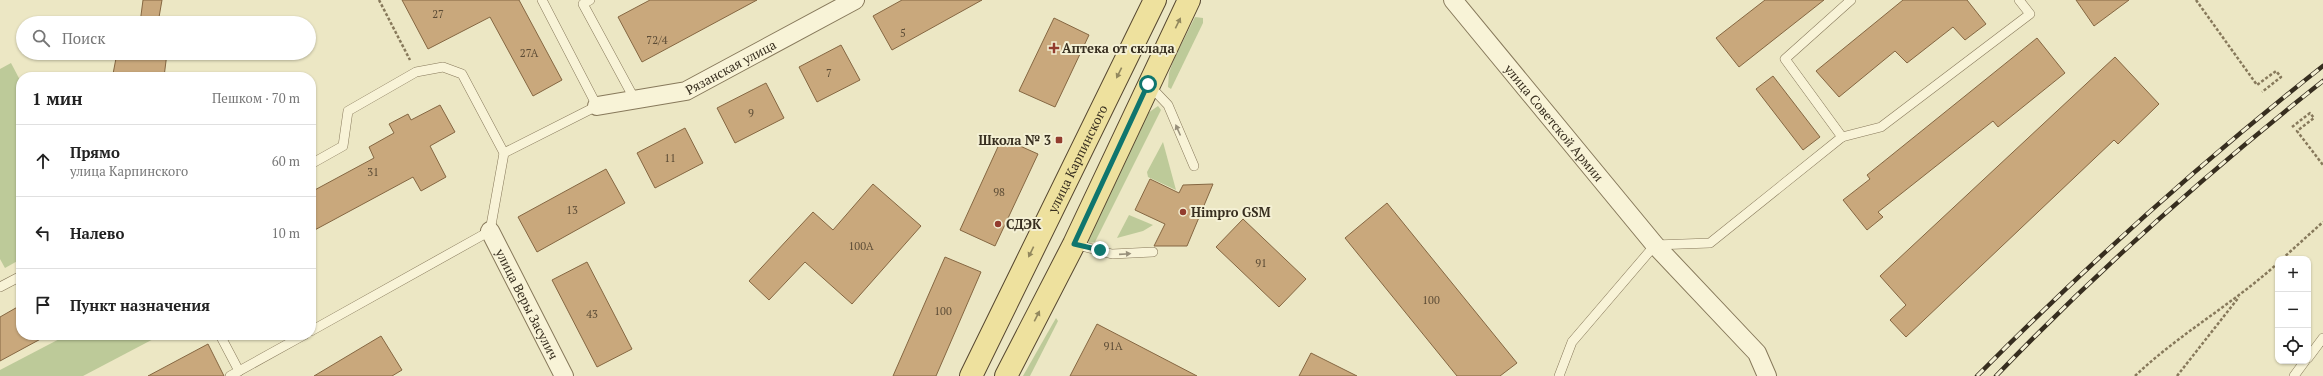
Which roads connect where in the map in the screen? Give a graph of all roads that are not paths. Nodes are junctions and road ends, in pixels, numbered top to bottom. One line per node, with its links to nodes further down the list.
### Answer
1 (542, 0): 11 (lane)
2 (590, 0): 10 (lane)
3 (855, 0): 10 (street, Рязанская улица)
4 (1154, 0): 24 (main road, улица Карпинского, one-way to 24)
5 (1189, 0): 9 (main road, one-way to 5)
6 (1453, 0): 18 (street, улица Советской Армии)
7 (1851, 0): 12 (lane)
8 (2020, 0): 12 (lane)
9 (1148, 84): 15 (lane, one-way to 9); 17 (main road)
10 (635, 100): 11 (street, Рязанская улица)
11 (597, 106): 13 (lane)
12 (1842, 137): 18 (lane)
13 (504, 153): 14 (lane); 16 (lane)
14 (316, 161)
15 (1194, 166)
16 (490, 231): 22 (lane); 32 (street, улица Веры Засулич)
17 (1074, 244): 19 (lane, one-way to 19); 27 (main road, one-way to 17)
18 (1655, 245): 35 (lane); 36 (street, улица Советской Армии)
19 (1153, 252)
20 (16, 279): 21 (lane)
21 (0, 287)
22 (316, 328)
23 (2323, 338): 28 (lane)
24 (989, 339): 27 (main road); 33 (main road, улица Карпинского)
25 (223, 340): 30 (lane)
26 (295, 340): 30 (lane)
27 (1021, 346): 34 (main road)
28 (2311, 354)
29 (2303, 364): 37 (lane)
30 (239, 371): 31 (lane)
31 (230, 376)
32 (564, 376)
33 (971, 376)
34 (1006, 376)
35 (1559, 376)
36 (1767, 376)
37 (2294, 376)

